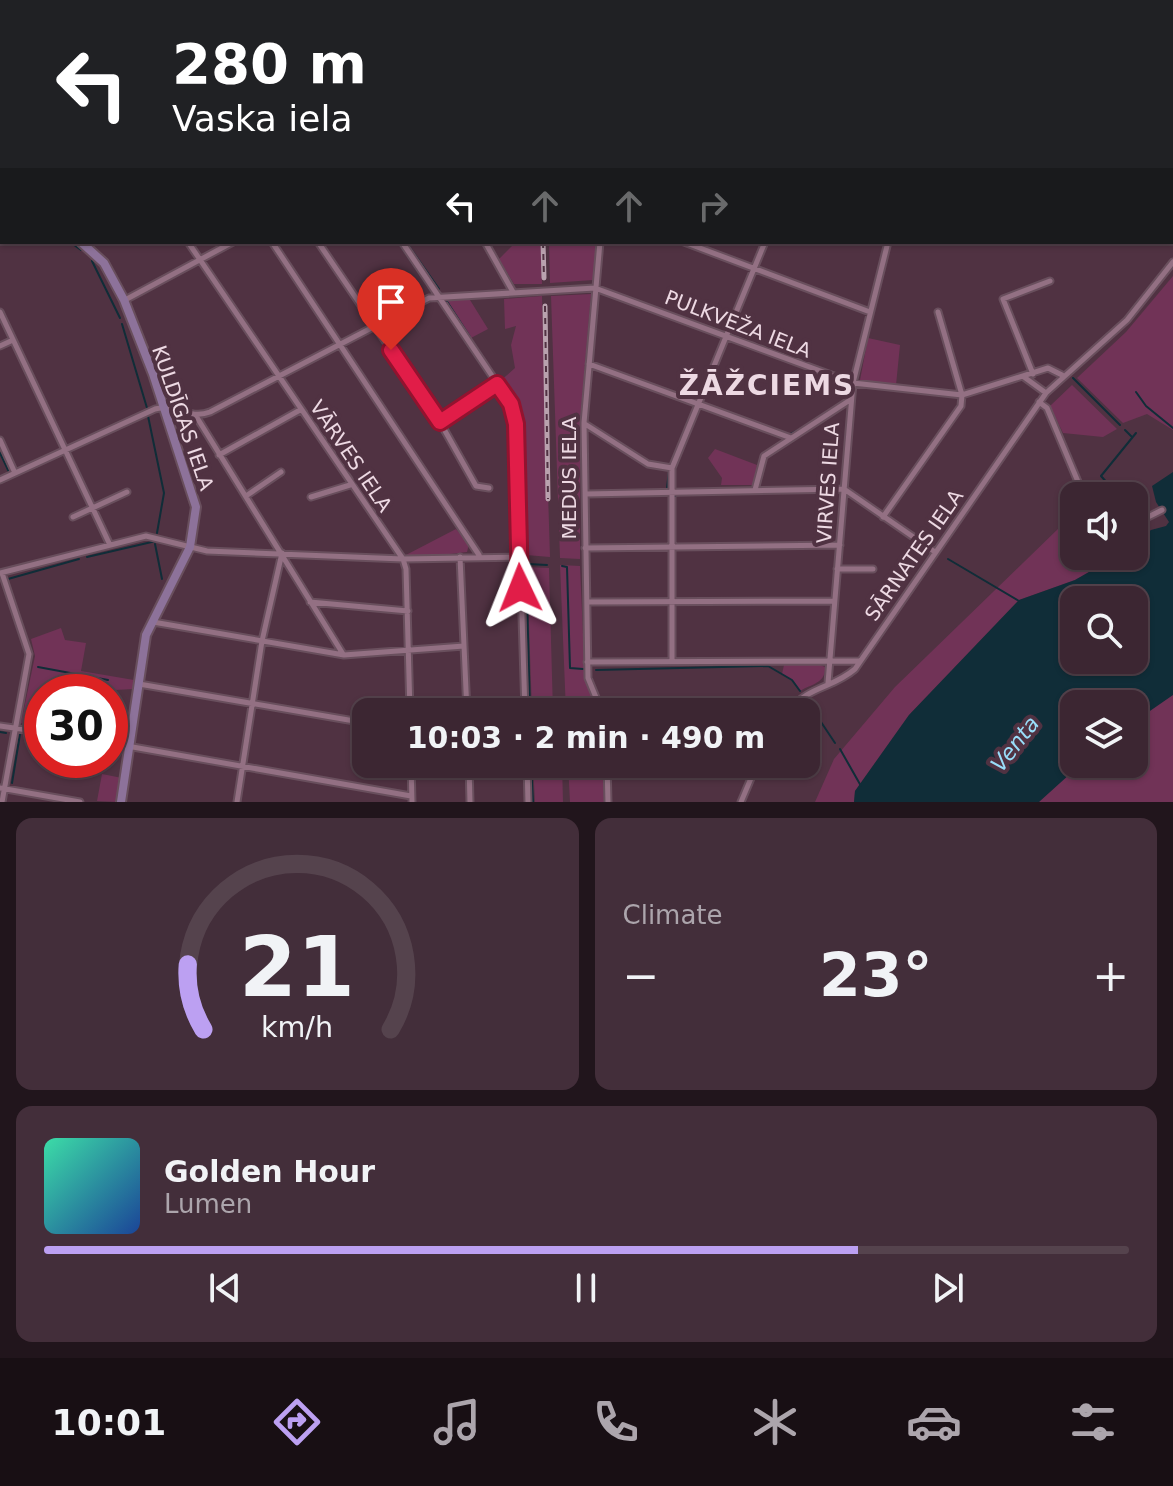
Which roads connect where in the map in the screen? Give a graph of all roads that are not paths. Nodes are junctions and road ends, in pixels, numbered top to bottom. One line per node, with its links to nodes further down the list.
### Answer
1 (83, 244): 19 (street, KULDĪGAS IELA)
2 (189, 244): 12 (street, VĀRVES IELA)
3 (229, 244): 12 (street)
4 (273, 244): 26 (street)
5 (319, 244): 23 (street)
6 (403, 244): 18 (street)
7 (486, 244): 17 (street)
8 (600, 244): 16 (street, MEDUS IELA)
9 (689, 244): 14 (street)
10 (764, 244): 14 (street)
11 (888, 244): 21 (street, VIRVES IELA)
12 (200, 260): 19 (street); 31 (street, VĀRVES IELA)
13 (1173, 262): 30 (street, SĀRNATES IELA)
14 (754, 269): 21 (street); 24 (street)
15 (1050, 281): 29 (street)
16 (595, 288): 17 (street, PULKVEŽA IELA); 24 (street, PULKVEŽA IELA); 28 (street, MEDUS IELA)
17 (513, 292): 18 (street, PULKVEŽA IELA)
18 (439, 296): 23 (street); 34 (street)
19 (124, 300): 40 (street, KULDĪGAS IELA)
20 (0, 312): 25 (street)
21 (871, 312): 33 (street, VIRVES IELA)
22 (938, 312): 36 (street)
23 (375, 327): 26 (street); 43 (street)
24 (727, 337): 33 (street, PULKVEŽA IELA); 39 (street)
25 (13, 340): 27 (street); 47 (street)
26 (340, 344): 31 (street); 75 (street)
27 (0, 346)
28 (589, 364): 39 (street); 44 (street, MEDUS IELA)
29 (1033, 374): 30 (street, PULKVEŽA IELA); 32 (street, PULKVEŽA IELA)
30 (1062, 375): 35 (street, SĀRNATES IELA)
31 (278, 376): 41 (street, VĀRVES IELA); 42 (street)
32 (1024, 377): 35 (street); 36 (street, PULKVEŽA IELA)
33 (853, 383): 36 (street, PULKVEŽA IELA); 37 (street, VIRVES IELA)
34 (497, 384): 43 (street); 77 (street)
35 (1046, 393): 38 (street, SĀRNATES IELA)
36 (962, 395): 66 (street)
37 (850, 400): 45 (street); 56 (street, VIRVES IELA)
38 (1039, 402): 53 (street); 74 (street, SĀRNATES IELA)
39 (698, 405): 45 (street); 49 (street)
40 (163, 407): 42 (street); 47 (street); 70 (street, KULDĪGAS IELA)
41 (300, 410): 48 (street); 54 (street, VĀRVES IELA)
42 (196, 416): 48 (street)
43 (440, 422): 55 (street)
44 (584, 423): 49 (street); 60 (street, MEDUS IELA)
45 (791, 438): 57 (street)
46 (0, 440): 51 (street)
47 (65, 451): 51 (street); 63 (street)
48 (219, 455): 61 (street)
49 (672, 468): 59 (street)
50 (281, 472): 61 (street)
51 (15, 473): 52 (street)
52 (0, 480)
53 (1078, 482)
54 (350, 485): 62 (street); 78 (street, VĀRVES IELA)
55 (489, 488)
56 (844, 489): 57 (street); 66 (street); 69 (street, VIRVES IELA)
57 (755, 490): 59 (street)
58 (127, 492): 63 (street)
59 (670, 492): 60 (street); 71 (street)
60 (586, 494): 72 (street, MEDUS IELA)
61 (246, 496): 73 (street)
62 (311, 497)
63 (92, 508): 65 (street); 68 (street)
64 (1162, 510): 67 (street)
65 (73, 517)
66 (883, 517): 74 (street)
67 (1148, 517)
68 (110, 545): 70 (street); 81 (street)
69 (840, 545): 71 (street); 79 (street, VIRVES IELA)
70 (190, 547): 73 (street); 87 (street, KULDĪGAS IELA)
71 (671, 547): 72 (street); 82 (street)
72 (585, 548): 85 (street, MEDUS IELA)
73 (282, 552): 78 (street); 84 (street); 88 (street)
74 (935, 552): 94 (street, SĀRNATES IELA)
75 (480, 556): 76 (street); 77 (street)
76 (460, 557): 78 (street); 89 (street)
77 (518, 557): 100 (street)
78 (403, 559): 86 (street)
79 (837, 569): 80 (street); 83 (street, VIRVES IELA)
80 (873, 569)
81 (1, 573): 106 (street)
82 (671, 601): 83 (street); 85 (street); 92 (street)
83 (834, 601): 93 (street, VIRVES IELA)
84 (310, 602): 86 (street); 91 (street)
85 (587, 602): 95 (street, MEDUS IELA)
86 (408, 611): 90 (street)
87 (152, 622): 88 (street); 97 (street, KULDĪGAS IELA)
88 (262, 641): 91 (street); 103 (street)
89 (464, 646): 90 (street); 99 (street)
90 (409, 648): 91 (street); 98 (street)
91 (344, 655)
92 (672, 661): 93 (street); 95 (street)
93 (829, 661): 94 (street); 96 (street, VIRVES IELA)
94 (860, 661): 96 (street)
95 (587, 662): 101 (street, MEDUS IELA)
96 (828, 683): 102 (street)
97 (139, 684): 103 (street); 109 (street, KULDĪGAS IELA)
98 (410, 698)
99 (466, 698)
100 (524, 698)
101 (595, 698)
102 (801, 698)
103 (253, 703): 104 (street); 110 (street)
104 (352, 721)
105 (0, 726): 106 (street)
106 (15, 728): 107 (street); 116 (street)
107 (24, 729)
108 (128, 746): 109 (street)
109 (131, 746): 110 (street); 121 (street, KULDĪGAS IELA)
110 (243, 766): 117 (street); 122 (street)
111 (411, 778): 117 (street)
112 (469, 778): 123 (street)
113 (527, 778): 124 (street)
114 (607, 778): 125 (street)
115 (751, 778): 126 (street)
116 (2, 788): 118 (street); 119 (street)
117 (412, 799)
118 (58, 800): 120 (street)
119 (2, 802)
120 (80, 802)
121 (121, 802)
122 (237, 802)
123 (470, 802)
124 (528, 802)
125 (608, 802)
126 (741, 802)

